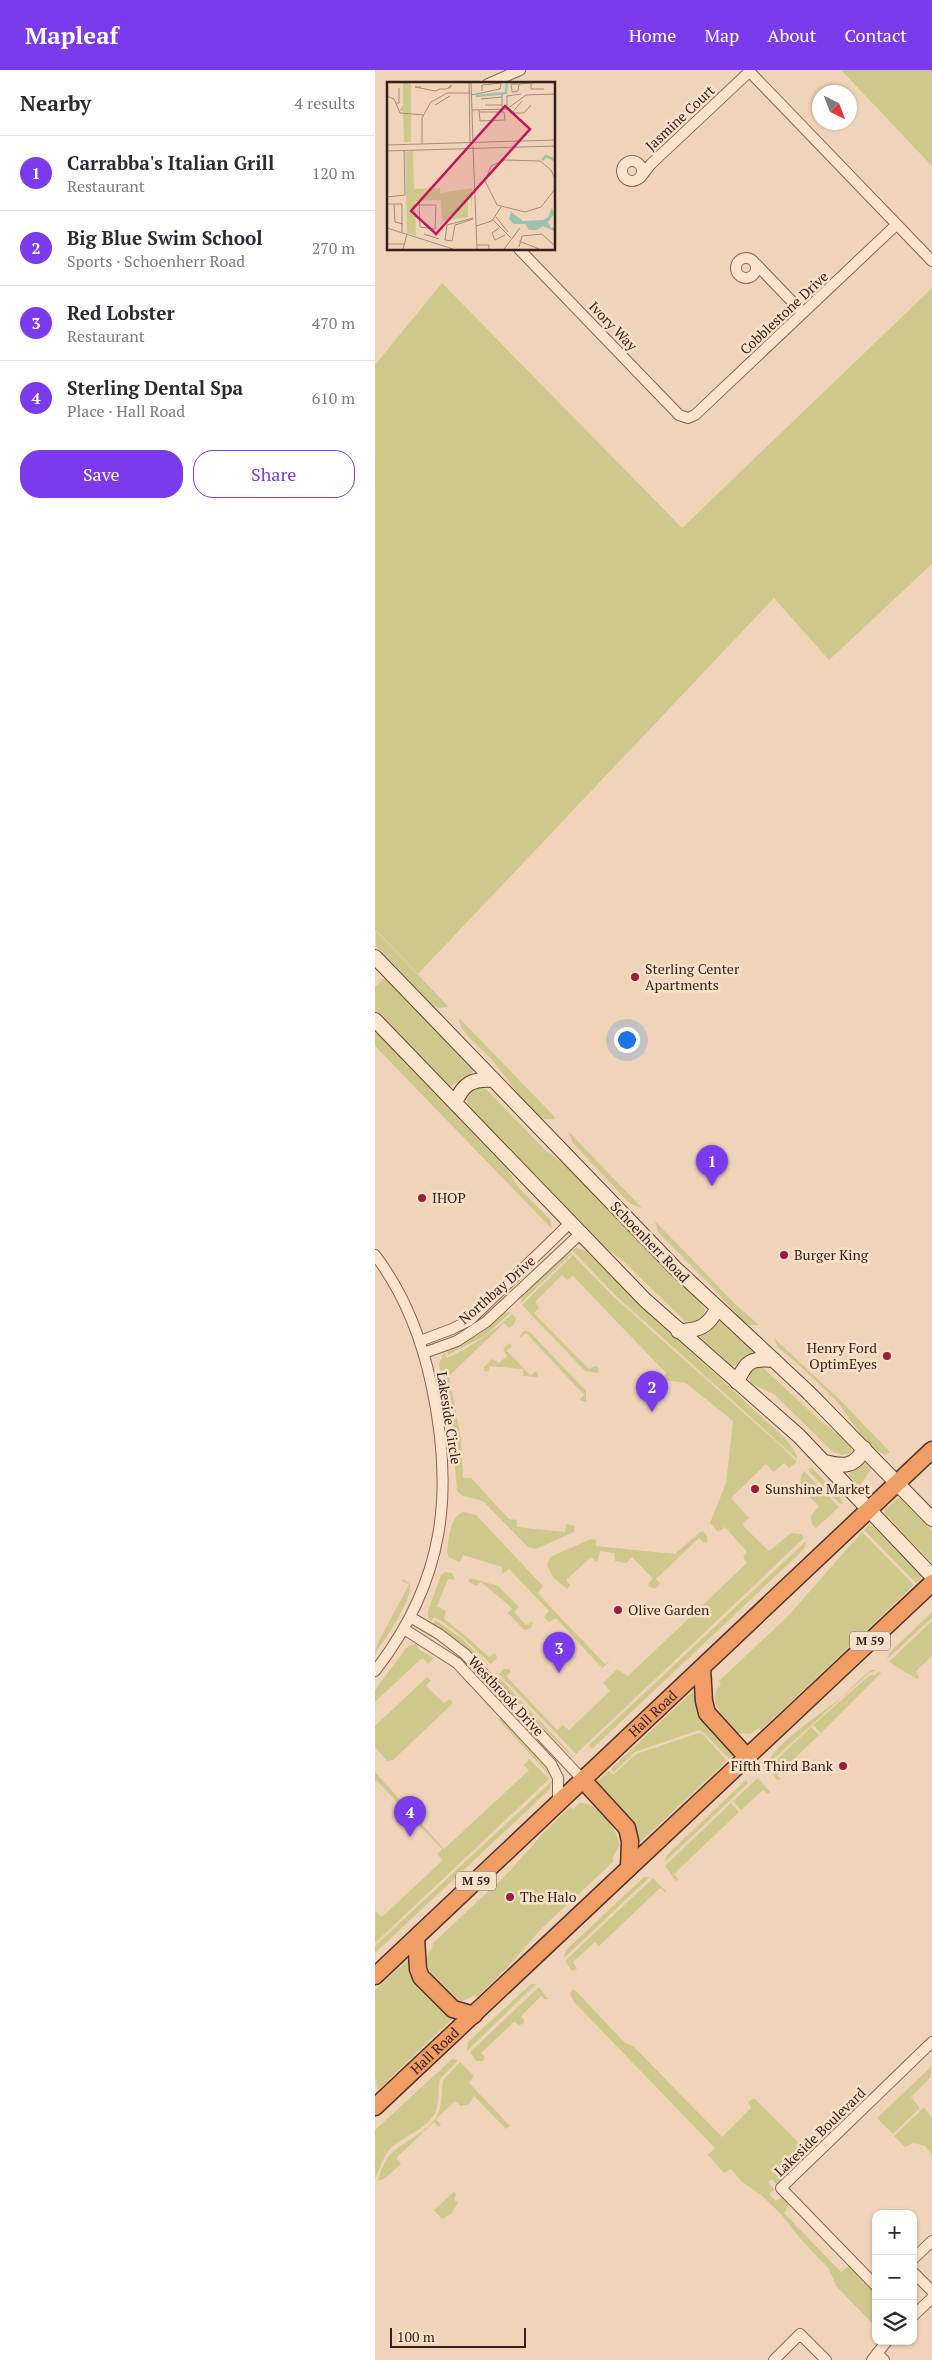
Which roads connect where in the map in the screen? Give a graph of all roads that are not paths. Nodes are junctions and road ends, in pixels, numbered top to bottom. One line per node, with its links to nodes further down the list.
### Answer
1 (520, 70): 3 (street)
2 (749, 71): 5 (street, Jasmine Court); 7 (street)
3 (493, 82)
4 (638, 162): 5 (street, Jasmine Court); 6 (street, Jasmine Court); 6 (street, Jasmine Court)
5 (651, 164): 6 (street, Jasmine Court)
6 (639, 178)
7 (896, 225): 9 (street); 13 (street, Cobblestone Drive)
8 (520, 250): 14 (street, Ivory Way)
9 (932, 261)
10 (756, 264): 11 (street); 12 (street); 12 (street)
11 (765, 275): 12 (street); 13 (street)
12 (751, 277)
13 (803, 313): 14 (street, Cobblestone Drive)
14 (688, 418)
15 (377, 959): 16 (main road); 18 (main road, Schoenherr Road)
16 (375, 976)
17 (375, 1020): 19 (main road)
18 (494, 1080): 19 (main road); 23 (main road, Schoenherr Road)
19 (455, 1103): 20 (main road)
20 (570, 1223): 21 (main road); 25 (street, Northbay Drive)
21 (580, 1234): 24 (main road); 26 (street, Northbay Drive)
22 (375, 1255): 25 (street, Lakeside Circle)
23 (717, 1308): 24 (main road); 27 (main road, Schoenherr Road)
24 (678, 1330): 28 (main road)
25 (420, 1341): 26 (street, Lakeside Circle)
26 (424, 1353): 37 (street, Lakeside Circle)
27 (774, 1360): 28 (main road); 29 (main road, Schoenherr Road)
28 (737, 1382): 31 (main road)
29 (864, 1448): 31 (main road); 32 (main road, Schoenherr Road)
30 (932, 1450): 32 (highway, Hall Road / M 59)
31 (825, 1462): 33 (main road)
32 (898, 1483): 33 (highway, Hall Road / M 59); 34 (main road, Schoenherr Road)
33 (870, 1510): 35 (main road); 39 (highway, Hall Road / M 59)
34 (932, 1519)
35 (932, 1576)
36 (932, 1583): 41 (highway, Hall Road / M 59)
37 (410, 1617): 38 (street, Lakeside Circle); 42 (street, Westbrook Drive)
38 (404, 1628): 40 (street, Lakeside Circle); 43 (street, Westbrook Drive)
39 (702, 1668): 41 (highway); 42 (highway, Hall Road / M 59)
40 (375, 1671)
41 (747, 1757): 44 (highway, Hall Road / M 59)
42 (583, 1780): 43 (highway, Hall Road / M 59); 44 (highway)
43 (558, 1804): 45 (highway, Hall Road / M 59)
44 (629, 1868): 47 (highway, Hall Road / M 59)
45 (416, 1938): 46 (highway, Hall Road / M 59); 47 (highway)
46 (375, 1976)
47 (474, 2014): 49 (highway, Hall Road / M 59)
48 (932, 2042): 53 (street, Lakeside Boulevard)
49 (375, 2108)
50 (932, 2241): 51 (street)
51 (917, 2256)
52 (917, 2276): 54 (street)
53 (872, 2282)
54 (932, 2291)
55 (932, 2298): 56 (street)
56 (917, 2312)
57 (885, 2345): 58 (street)
58 (877, 2358)
59 (773, 2360): 60 (street)
60 (825, 2360)

